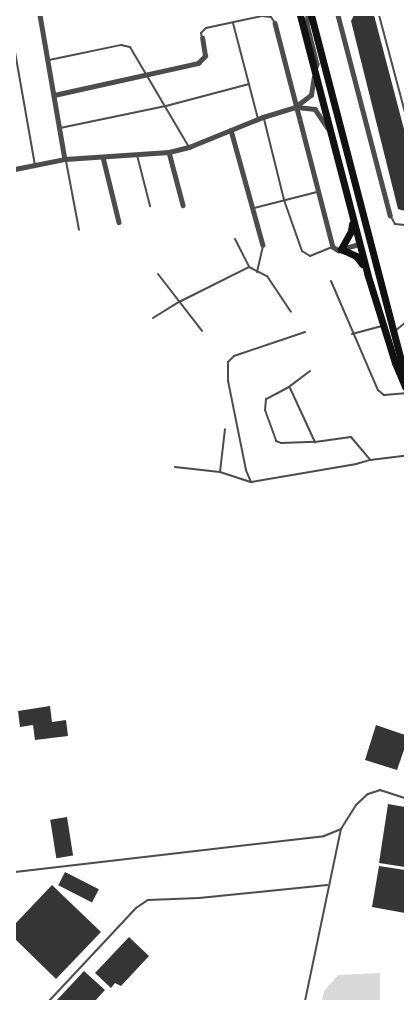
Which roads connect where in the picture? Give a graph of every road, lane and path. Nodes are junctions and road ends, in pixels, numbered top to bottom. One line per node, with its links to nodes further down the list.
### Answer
1 (40, 15): 10 (street)
2 (300, 15): 11 (main road)
3 (309, 15): 11 (street); 36 (main road)
4 (338, 15): 37 (street)
5 (379, 15): 19 (lane)
6 (233, 23): 7 (lane); 8 (lane); 15 (lane)
7 (275, 23): 18 (street)
8 (202, 38): 14 (street)
9 (15, 52): 12 (lane)
10 (48, 60): 14 (lane); 16 (street)
11 (315, 71): 18 (street); 23 (main road)
12 (19, 73): 13 (lane); 29 (lane)
13 (15, 74)
14 (147, 74): 16 (street); 17 (lane)
15 (249, 84): 17 (lane); 20 (lane)
16 (54, 95): 21 (street)
17 (166, 106): 21 (lane); 24 (lane)
18 (295, 107): 20 (street); 23 (street); 31 (street)
19 (405, 113)
20 (261, 118): 22 (street); 32 (lane)
21 (60, 128): 28 (street)
22 (231, 130): 24 (street); 35 (street)
23 (332, 137): 38 (main road)
24 (189, 147): 25 (street)
25 (169, 152): 26 (street); 33 (street)
26 (137, 155): 27 (street); 34 (lane)
27 (103, 157): 28 (street); 39 (street)
28 (65, 159): 29 (street); 41 (lane)
29 (36, 165): 30 (street)
30 (15, 169)
31 (318, 192): 32 (lane); 45 (street)
32 (284, 200): 35 (lane); 45 (lane)
33 (183, 205)
34 (150, 206)
35 (254, 208): 44 (street)
36 (362, 211): 43 (main road); 48 (main road)
37 (390, 214): 40 (lane)
38 (352, 215): 43 (main road); 46 (main road)
39 (119, 222)
40 (405, 225)
41 (79, 230)
42 (235, 239): 47 (lane)
43 (359, 244): 46 (street); 48 (main road); 50 (main road)
44 (263, 245): 49 (lane)
45 (332, 247): 46 (street)
46 (341, 249): 50 (main road)
47 (248, 267): 49 (lane); 53 (lane)
48 (376, 270): 59 (main road)
49 (258, 272): 54 (lane)
50 (367, 273): 57 (main road)
51 (158, 274): 53 (lane)
52 (331, 281): 61 (lane)
53 (179, 302): 55 (lane); 58 (lane)
54 (291, 312)
55 (153, 318)
56 (405, 323): 59 (lane)
57 (384, 330): 59 (lane); 61 (lane); 65 (main road)
58 (202, 331)
59 (394, 331): 63 (main road)
60 (305, 332): 73 (lane)
61 (352, 334): 66 (lane)
62 (310, 371): 64 (lane)
63 (405, 376)
64 (290, 387): 68 (lane); 68 (lane)
65 (405, 387)
66 (405, 393)
67 (225, 430): 72 (lane)
68 (315, 442): 70 (lane)
69 (405, 456): 70 (lane)
70 (370, 460): 73 (lane)
71 (174, 467): 72 (lane)
72 (220, 472): 73 (lane)
73 (251, 482)
74 (405, 798): 75 (lane)
75 (341, 829): 76 (lane); 77 (lane)
76 (15, 872)
77 (328, 885): 78 (lane); 79 (lane)
78 (49, 1001)
79 (305, 1001)

